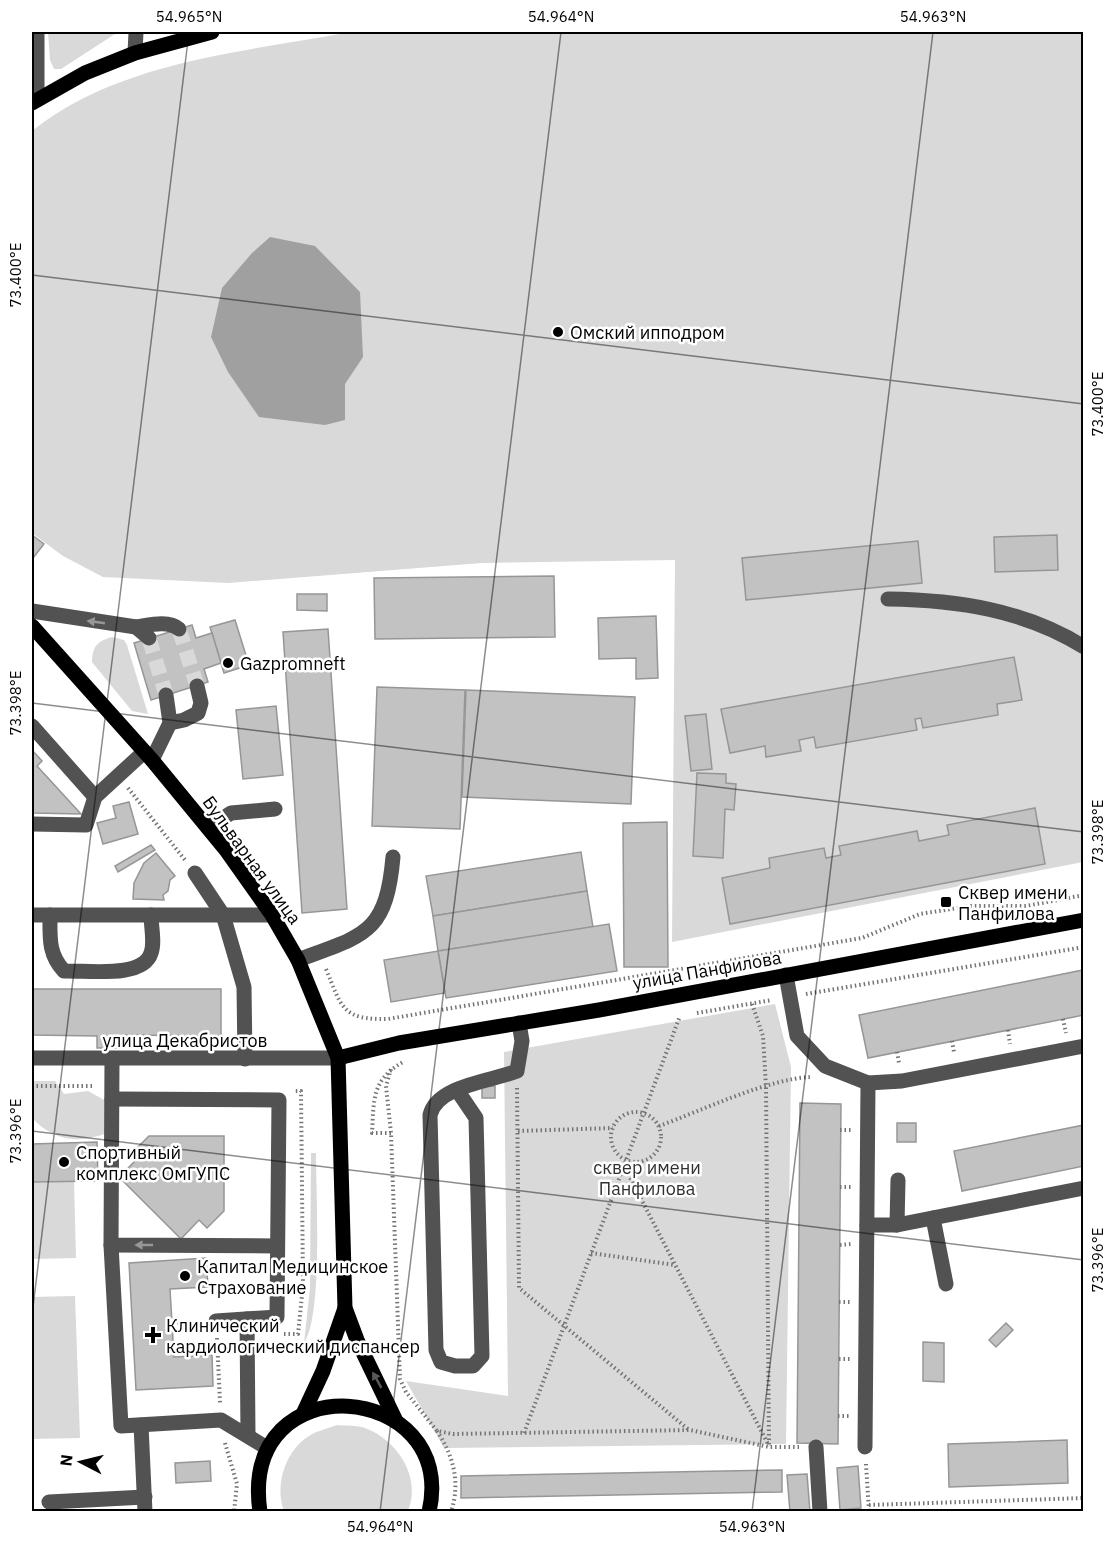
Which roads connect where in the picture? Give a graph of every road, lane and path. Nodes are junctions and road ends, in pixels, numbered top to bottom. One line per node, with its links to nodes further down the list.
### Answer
1 (37, 32): 5 (street)
2 (136, 32): 4 (street)
3 (212, 32): 4 (main road)
4 (135, 53): 5 (main road)
5 (34, 101)
6 (888, 599): 12 (street)
7 (32, 611): 9 (street, one-way to 7)
8 (32, 626): 17 (main road, Бульварная улица)
9 (136, 627): 10 (street); 11 (street)
10 (179, 629)
11 (149, 638)
12 (1083, 648)
13 (196, 686): 15 (street)
14 (166, 695): 15 (street)
15 (170, 723): 17 (street)
16 (32, 726): 19 (street)
17 (148, 756): 18 (street); 22 (main road, Бульварная улица)
18 (118, 776): 19 (street); 24 (path)
19 (95, 797): 21 (street)
20 (274, 809): 22 (street)
21 (32, 824)
22 (208, 828): 30 (main road, Бульварная улица)
23 (393, 856): 33 (street)
24 (195, 873): 29 (street)
25 (1083, 895): 33 (path)
26 (32, 915): 27 (street)
27 (50, 915): 28 (street); 28 (street)
28 (151, 915): 29 (street)
29 (224, 915): 30 (street); 52 (street)
30 (272, 915): 34 (main road, Бульварная улица)
31 (1083, 920): 35 (main road, улица Панфилова)
32 (1083, 947): 36 (path)
33 (319, 952): 34 (street)
34 (298, 960): 50 (main road, Бульварная улица)
35 (786, 975): 36 (street); 41 (main road, улица Панфилова)
36 (790, 997): 37 (path); 59 (street)
37 (752, 1004): 38 (path); 61 (path)
38 (680, 1016): 39 (path); 65 (path)
39 (669, 1017)
40 (1063, 1019): 43 (path)
41 (519, 1023): 50 (main road, улица Панфилова); 56 (street)
42 (1008, 1030): 45 (path)
43 (1066, 1034)
44 (952, 1041): 48 (path)
45 (1010, 1045)
46 (1083, 1046): 59 (street)
47 (897, 1052): 54 (path)
48 (955, 1056)
49 (32, 1058): 51 (street, улица Декабристов)
50 (338, 1058): 52 (street, улица Декабристов); 82 (main road, Бульварная улица)
51 (112, 1059): 52 (street, улица Декабристов); 57 (street)
52 (245, 1059)
53 (413, 1060): 55 (path)
54 (900, 1067)
55 (392, 1069): 69 (path); 69 (path)
56 (517, 1071): 62 (street); 68 (path)
57 (112, 1075): 60 (path); 64 (street)
58 (817, 1077): 61 (path)
59 (868, 1083): 75 (street)
60 (32, 1086)
61 (765, 1087): 66 (path); 97 (path)
62 (457, 1090): 62 (street)
63 (290, 1091): 88 (path)
64 (112, 1099): 77 (street); 78 (street)
65 (644, 1113): 66 (path); 67 (path); 70 (path)
66 (659, 1126): 70 (path)
67 (613, 1128): 68 (path); 70 (path)
68 (518, 1131): 87 (path)
69 (391, 1133): 93 (path)
70 (626, 1160): 71 (path)
71 (624, 1166): 79 (path); 80 (path)
72 (898, 1180): 76 (street)
73 (1083, 1188): 74 (street)
74 (933, 1218): 76 (street); 81 (street)
75 (867, 1225): 76 (street); 99 (street)
76 (897, 1225)
77 (111, 1245): 78 (street, one-way to 77); 92 (street)
78 (277, 1246): 83 (street)
79 (591, 1254): 80 (path); 87 (path)
80 (675, 1265): 97 (path)
81 (946, 1284)
82 (345, 1308): 89 (main road, Бульварная улица); 91 (main road, Бульварная улица, one-way to 82)
83 (247, 1319): 84 (street); 96 (street)
84 (216, 1321): 90 (path)
85 (188, 1322): 86 (path)
86 (173, 1323)
87 (564, 1327): 94 (path); 95 (path)
88 (298, 1334)
89 (303, 1414): 91 (main road); 100 (main road)
90 (221, 1420): 92 (street); 96 (street); 106 (path)
91 (396, 1421): 107 (main road)
92 (141, 1425): 103 (street)
93 (437, 1431): 95 (path); 108 (path)
94 (690, 1431): 95 (path); 97 (path)
95 (524, 1433)
96 (248, 1436): 100 (street)
97 (769, 1447): 98 (path)
98 (816, 1447): 109 (street)
99 (865, 1447): 104 (path)
100 (267, 1448): 105 (main road)
101 (1083, 1498): 104 (path)
102 (49, 1502): 103 (street)
103 (145, 1504)
104 (869, 1505): 110 (path)
105 (259, 1511)
106 (234, 1512)
107 (429, 1512)
108 (451, 1512)
109 (820, 1512)
110 (868, 1512)

